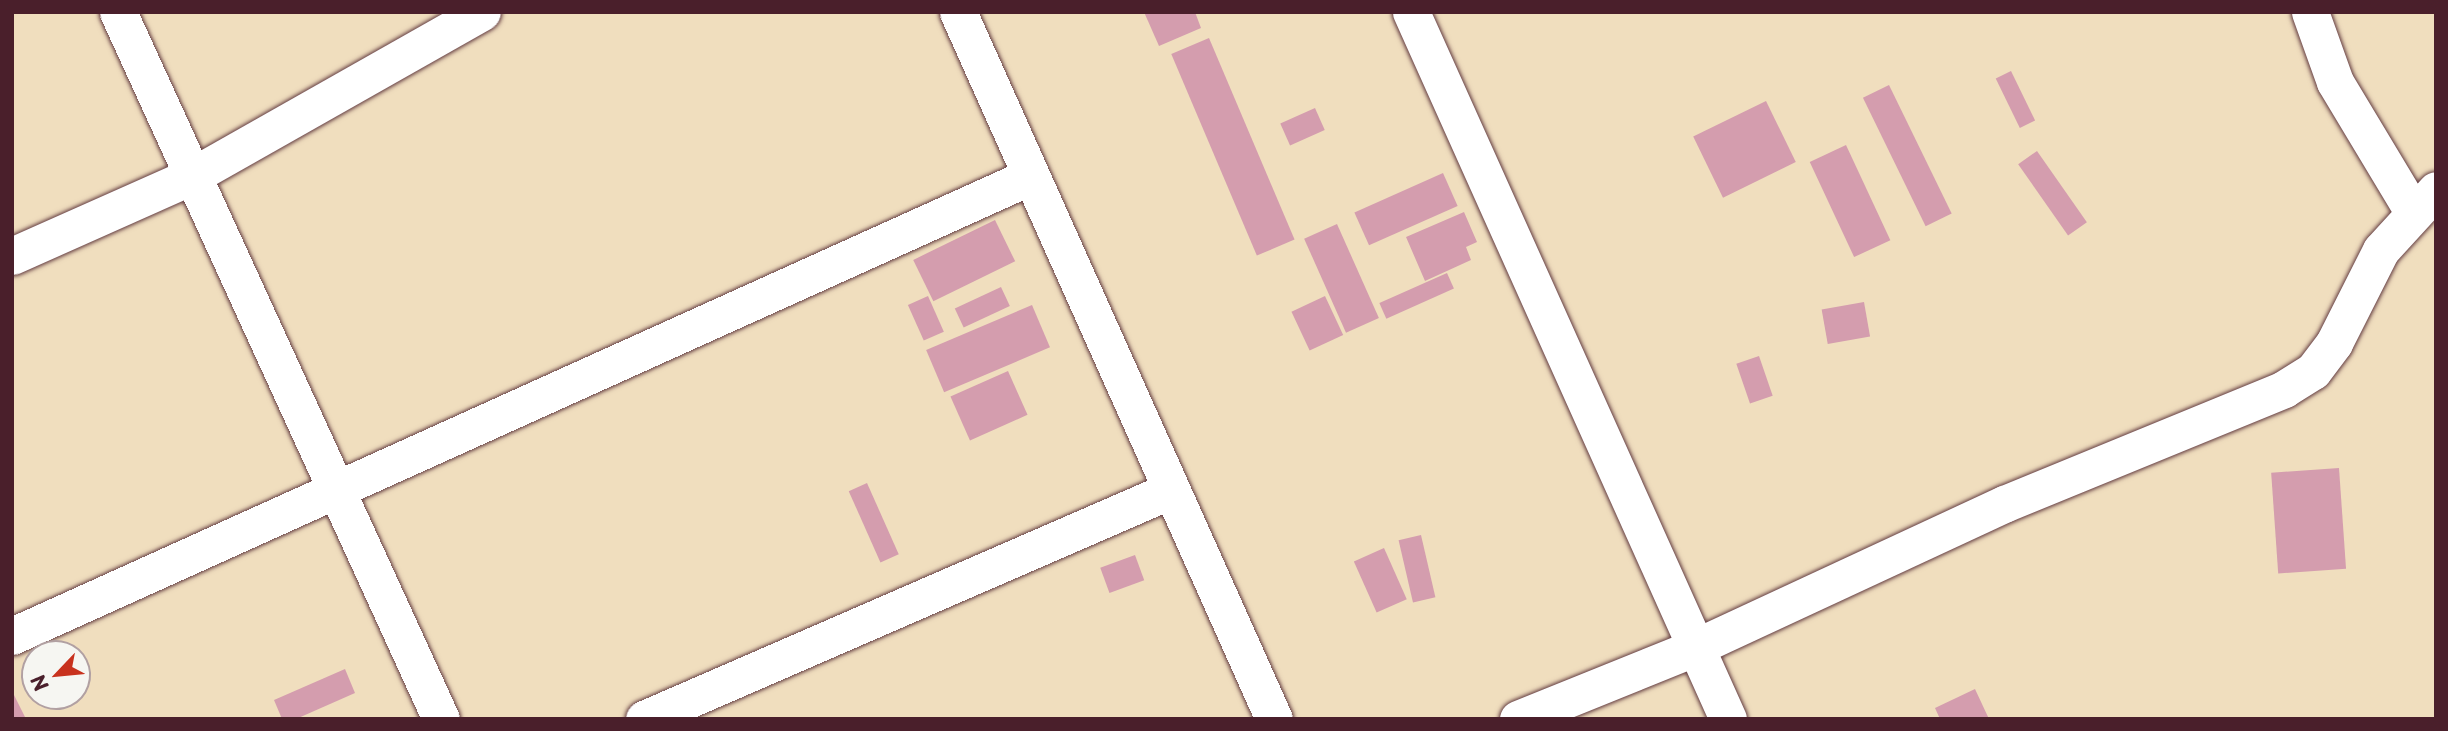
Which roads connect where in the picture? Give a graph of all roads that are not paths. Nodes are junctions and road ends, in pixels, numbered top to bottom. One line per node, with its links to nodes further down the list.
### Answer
1 (118, 12): 6 (street)
2 (482, 12): 6 (street)
3 (958, 12): 7 (street)
4 (1411, 12): 13 (street)
5 (2310, 12): 8 (street)
6 (192, 176): 9 (street); 11 (street)
7 (1031, 176): 10 (street); 11 (street)
8 (2424, 201): 13 (street)
9 (12, 256)
10 (1171, 490): 15 (street); 16 (street)
11 (339, 491): 12 (street); 14 (street)
12 (12, 636)
13 (1696, 647): 17 (street); 18 (street)
14 (441, 719)
15 (644, 719)
16 (1274, 719)
17 (1518, 719)
18 (1728, 719)

